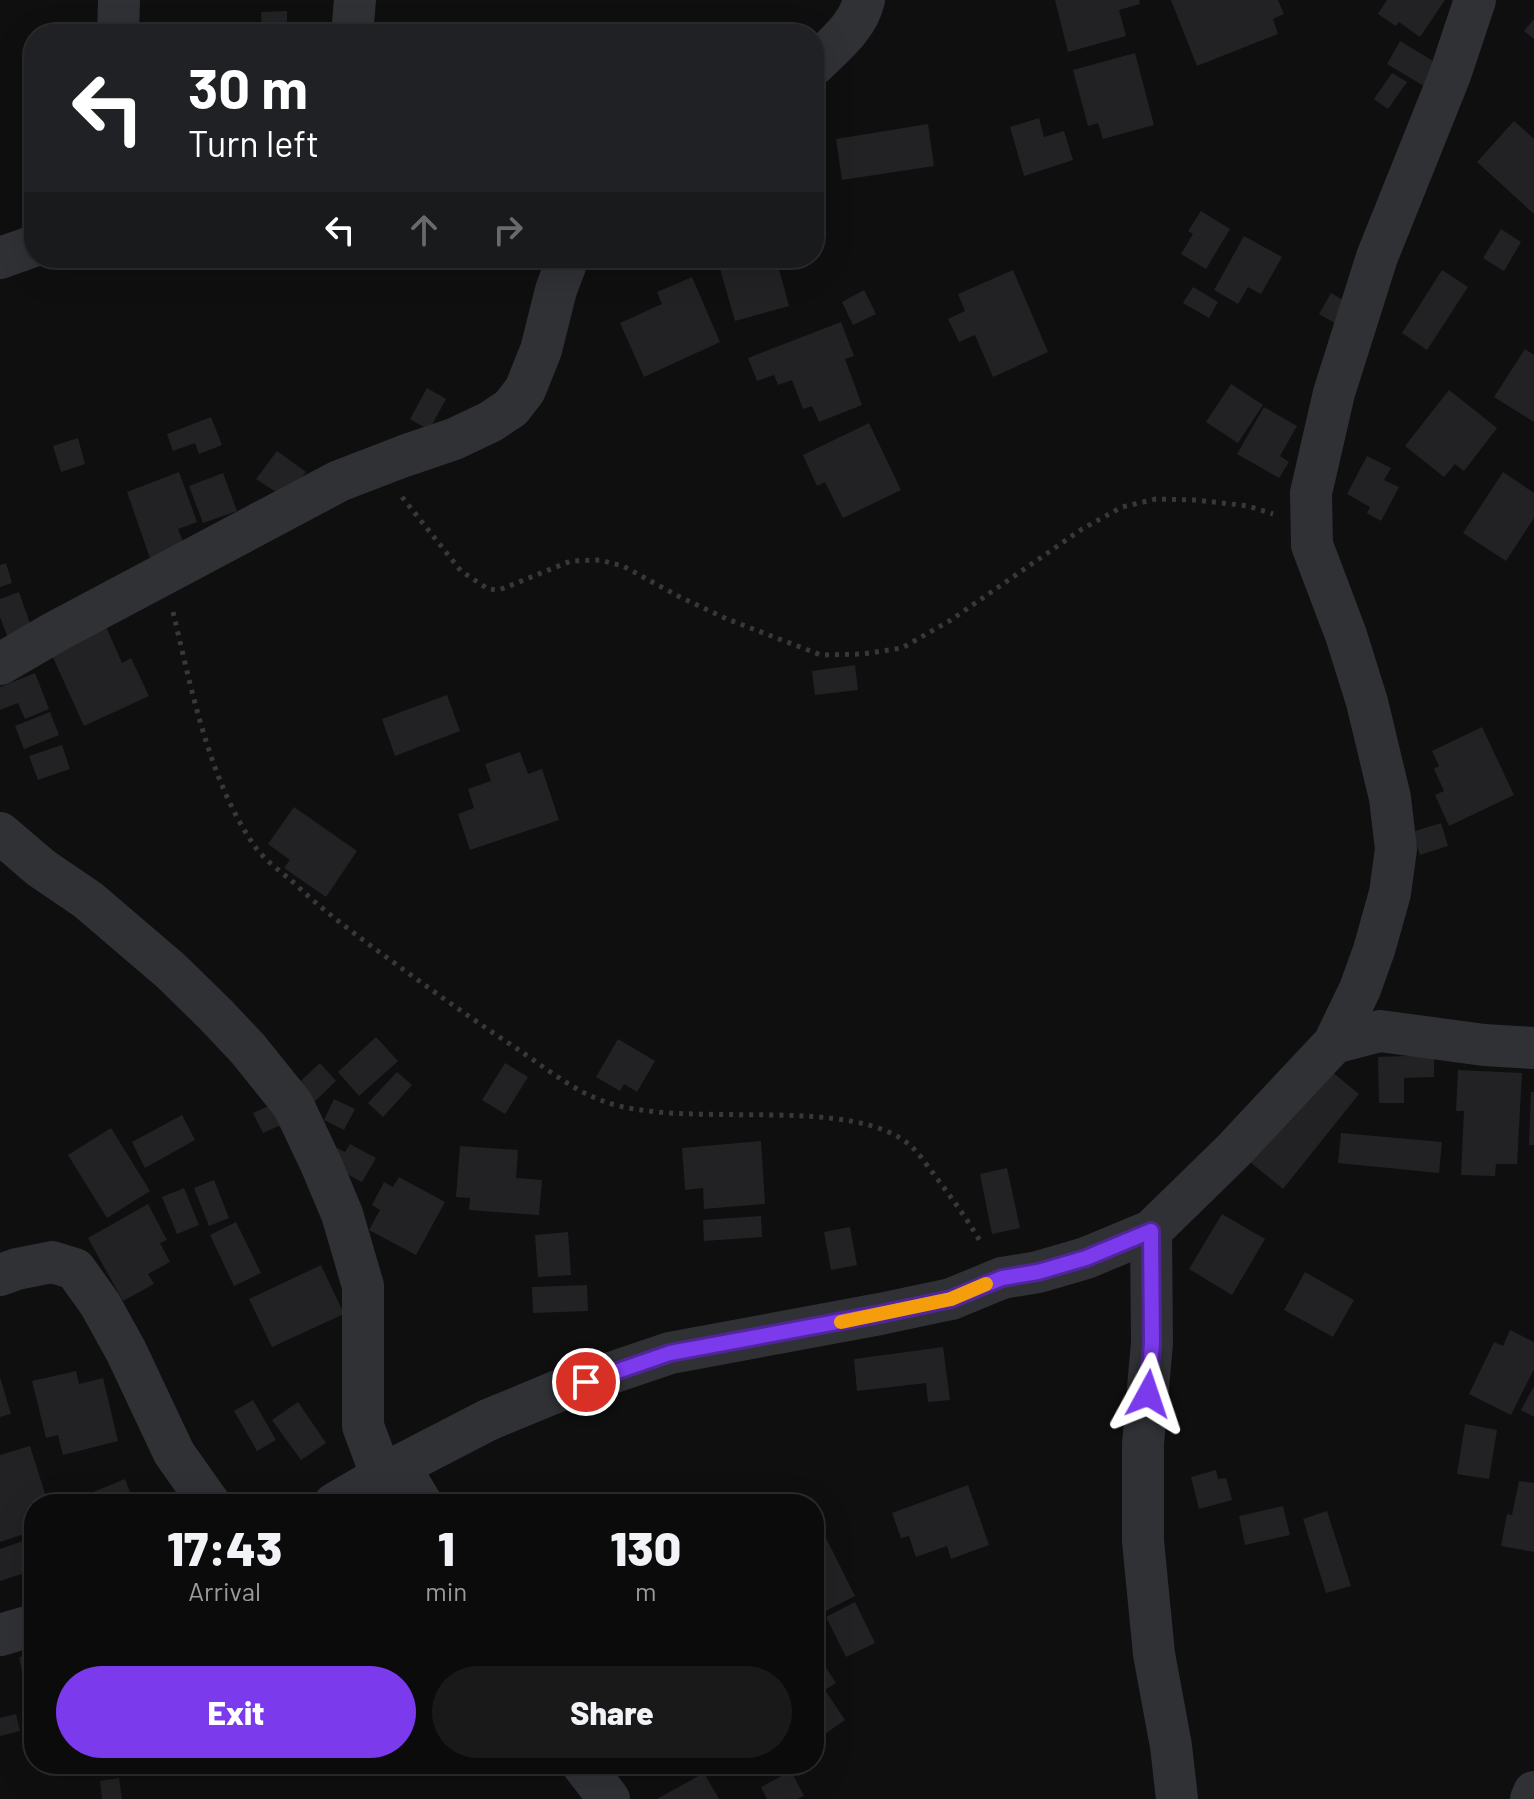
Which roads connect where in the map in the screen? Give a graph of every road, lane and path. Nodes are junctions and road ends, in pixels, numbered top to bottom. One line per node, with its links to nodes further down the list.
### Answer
1 (119, 0): 5 (street)
2 (355, 0): 6 (street)
3 (1475, 0): 12 (street)
4 (873, 2): 7 (street)
5 (118, 24)
6 (353, 24)
7 (824, 55)
8 (24, 250): 9 (street)
9 (0, 258)
10 (565, 268): 11 (street)
11 (378, 466): 12 (path); 13 (street)
12 (1312, 526): 16 (street)
13 (164, 574): 14 (street); 20 (path)
14 (0, 664)
15 (0, 833): 21 (street)
16 (1334, 1043): 17 (street); 18 (street)
17 (1534, 1048)
18 (1151, 1231): 20 (street); 30 (street)
19 (0, 1275): 22 (street)
20 (1002, 1278): 21 (street)
21 (391, 1472): 23 (street); 24 (street)
22 (203, 1494)
23 (352, 1494)
24 (412, 1494)
25 (24, 1628): 26 (street)
26 (0, 1635)
27 (590, 1774): 29 (street)
28 (1534, 1792): 31 (street)
29 (609, 1799)
30 (1177, 1799)
31 (1531, 1799)

